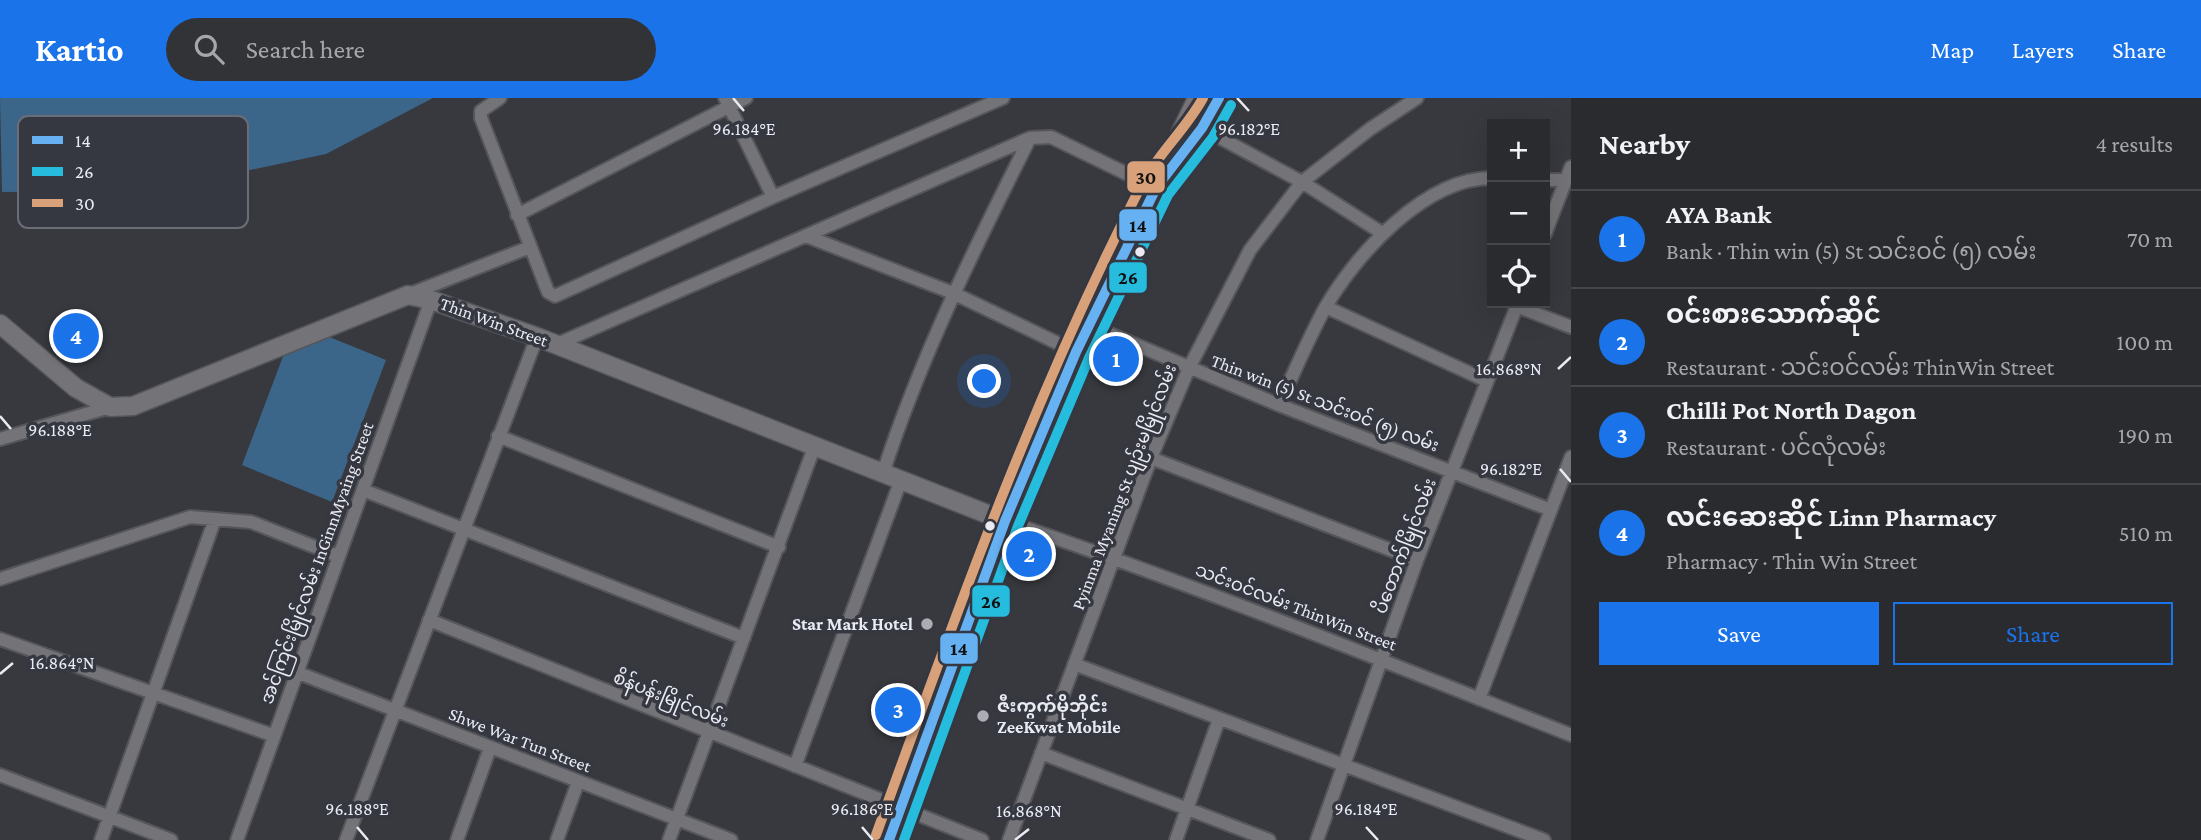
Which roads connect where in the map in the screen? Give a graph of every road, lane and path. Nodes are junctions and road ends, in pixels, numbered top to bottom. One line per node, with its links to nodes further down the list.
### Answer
1 (500, 98): 18 (street)
2 (746, 98): 8 (street)
3 (1003, 98): 17 (street)
4 (1199, 98): 16 (main road)
5 (1219, 98): 9 (main road)
6 (1231, 98): 9 (main road)
7 (1417, 98): 15 (street, Pyinma Myaning St ပျဉ်းမမြိုင်လမ်း)
8 (727, 102): 17 (street); 18 (street)
9 (1202, 128): 15 (street); 16 (main road)
10 (1030, 138): 16 (street); 21 (street); 23 (street)
11 (1571, 167): 14 (street)
12 (1487, 179): 20 (street)
13 (1550, 180): 14 (street)
14 (1566, 180): 19 (street)
15 (1302, 182): 20 (street); 35 (street, Pyinma Myaning St ပျဉ်းမမြိုင်လမ်း)
16 (1156, 188): 30 (main road)
17 (773, 197): 22 (street)
18 (517, 215): 22 (street)
19 (1550, 221)
20 (1382, 233): 26 (street)
21 (806, 236): 23 (street); 33 (street)
22 (530, 247): 24 (street)
23 (953, 293): 34 (street); 45 (street)
24 (408, 295): 25 (main road, Thin Win Street); 38 (main road)
25 (431, 300): 32 (main road, Thin Win Street); 47 (street, အင်ကြင်းမြိုင်လမ်း InGinnMyaing Street)
26 (1326, 307): 36 (street); 37 (street)
27 (1516, 308): 36 (street, ပိတောက်မြိုင်လမ်း)
28 (1524, 308): 31 (street)
29 (0, 324): 38 (main road)
30 (1089, 325): 34 (main road); 35 (street, Thin win (5) St သင်းဝင် (၅) လမ်း)
31 (1571, 327)
32 (537, 337): 33 (main road, Thin Win Street); 39 (street)
33 (555, 345): 41 (main road, Thin Win Street)
34 (1076, 352): 50 (main road)
35 (1189, 368): 37 (street, Thin win (5) St သင်းဝင် (၅) လမ်း); 43 (street, Pyinma Myaning St ပျဉ်းမမြိုင်လမ်း)
36 (1487, 381): 44 (street, ပိတောက်မြိုင်လမ်း)
37 (1279, 405): 44 (street, Thin win (5) St သင်းဝင် (၅) လမ်း)
38 (110, 407): 40 (street)
39 (498, 436): 51 (street); 52 (street)
40 (0, 439)
41 (815, 445): 45 (main road, Thin Win Street); 52 (street)
42 (1571, 457): 48 (street)
43 (1151, 458): 54 (street, Pyinma Myaning St ပျဉ်းမမြိုင်လမ်း); 55 (street)
44 (1452, 471): 48 (street, Thin win (5) St သင်းဝင် (၅) လမ်း); 55 (street, ပိတောက်မြိုင်လမ်း)
45 (883, 473): 46 (main road, Thin Win Street)
46 (901, 481): 50 (main road, Thin Win Street); 73 (street)
47 (363, 490): 51 (street); 53 (street, အင်ကြင်းမြိုင်လမ်း InGinnMyaing Street)
48 (1550, 510): 64 (street)
49 (215, 519): 53 (street); 56 (street); 63 (street)
50 (1005, 520): 54 (street, သင်းဝင်လမ်း ThinWin Street); 76 (main road)
51 (463, 529): 57 (street); 58 (street)
52 (779, 547): 58 (street)
53 (338, 556): 62 (street, အင်ကြင်းမြိုင်လမ်း InGinnMyaing Street)
54 (1114, 558): 60 (street, သင်းဝင်လမ်း ThinWin Street); 61 (street, Pyinma Myaning St ပျဉ်းမမြိုင်လမ်း)
55 (1417, 560): 60 (street, ပိတောက်မြိုင်လမ်း)
56 (0, 579)
57 (429, 620): 65 (street); 67 (street, စိန်ပန်းမြိုင်လမ်း)
58 (744, 638): 67 (street)
59 (0, 639): 63 (street)
60 (1382, 659): 64 (street, သင်းဝင်လမ်း ThinWin Street); 72 (street, ပိတောက်မြိုင်လမ်း)
61 (1074, 664): 66 (street); 71 (street, Pyinma Myaning St ပျဉ်းမမြိုင်လမ်း)
62 (296, 672): 65 (street, Shwe War Tun Street); 68 (street, အင်ကြင်းမြိုင်လမ်း InGinnMyaing Street)
63 (153, 693): 68 (street); 78 (street)
64 (1479, 698): 69 (street, သင်းဝင်လမ်း ThinWin Street)
65 (395, 710): 70 (street, Shwe War Tun Street); 83 (street)
66 (1219, 719): 72 (street); 77 (street)
67 (708, 733): 73 (street, စိန်ပန်းမြိုင်လမ်း); 79 (street)
68 (272, 735): 82 (street, အင်ကြင်းမြိုင်လမ်း InGinnMyaing Street)
69 (1571, 735)
70 (490, 748): 75 (street, Shwe War Tun Street); 84 (street)
71 (1041, 753): 77 (street); 90 (street, Pyinma Myaning St ပျဉ်းမမြိုင်လမ်း)
72 (1345, 765): 93 (street, ပိတောက်မြိုင်လမ်း); 94 (street)
73 (794, 766): 76 (street, စိန်ပန်းမြိုင်လမ်း)
74 (0, 775): 78 (street)
75 (578, 782): 79 (street, Shwe War Tun Street); 85 (street)
76 (900, 809): 88 (main road); 89 (street, စိန်ပန်းမြိုင်လမ်း)
77 (1188, 809): 91 (street); 92 (street)
78 (110, 815): 80 (street); 81 (street)
79 (678, 820): 86 (street); 87 (street, Shwe War Tun Street)
80 (101, 840)
81 (171, 840)
82 (237, 840)
83 (346, 840)
84 (457, 840)
85 (557, 840)
86 (669, 840)
87 (731, 840)
88 (889, 840)
89 (982, 840)
90 (1009, 840)
91 (1176, 840)
92 (1269, 840)
93 (1317, 840)
94 (1544, 840)

